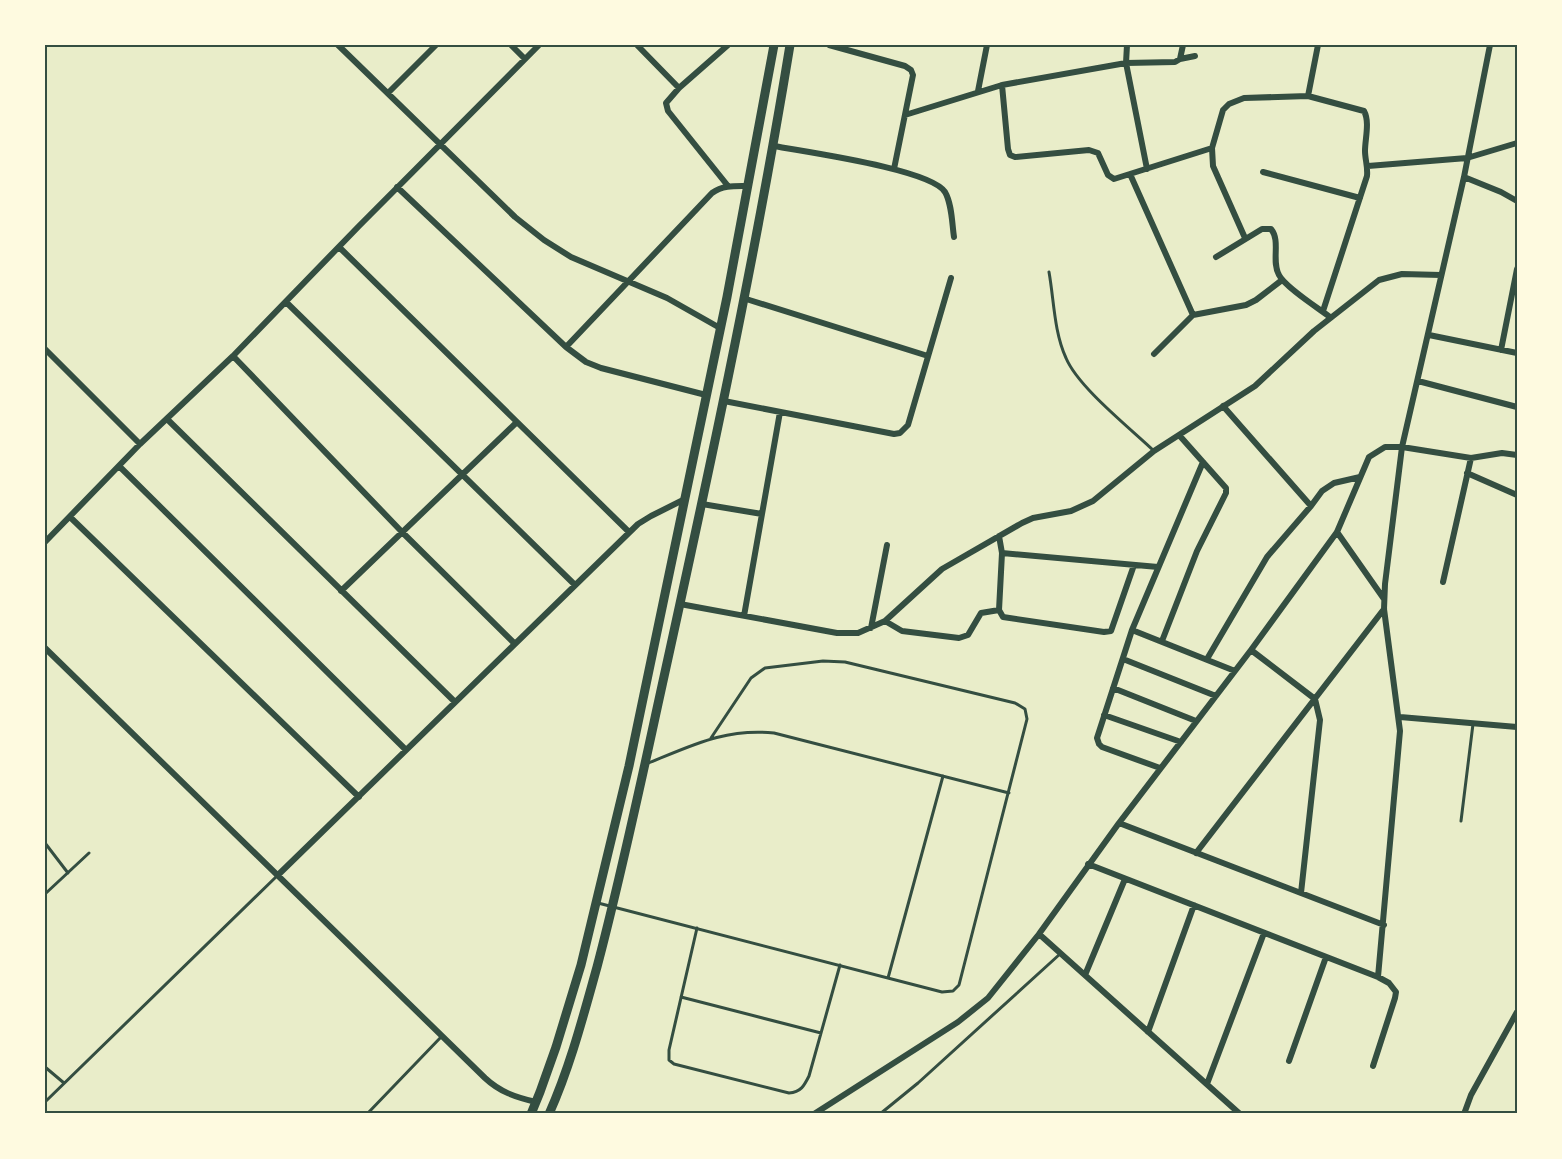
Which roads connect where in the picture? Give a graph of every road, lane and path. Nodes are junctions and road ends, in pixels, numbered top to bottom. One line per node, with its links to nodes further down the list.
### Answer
1 (338, 45): 22 (street)
2 (436, 45): 22 (street)
3 (511, 45): 16 (street)
4 (539, 45): 16 (street)
5 (638, 45): 20 (street)
6 (728, 45): 20 (street)
7 (774, 45): 37 (main road)
8 (790, 45): 27 (main road)
9 (829, 45): 24 (street)
10 (987, 45): 21 (street)
11 (1127, 45): 18 (street)
12 (1183, 45): 17 (street)
13 (1318, 45): 23 (street)
14 (1490, 45): 29 (street)
15 (1195, 56): 17 (street)
16 (525, 59): 26 (street)
17 (1180, 59): 18 (street)
18 (1126, 63): 19 (street); 32 (street)
19 (1002, 85): 21 (street); 34 (street)
20 (678, 88): 36 (street)
21 (978, 91): 24 (street)
22 (388, 93): 26 (street)
23 (1308, 96): 28 (street); 30 (street)
24 (905, 115): 31 (street)
25 (1517, 143): 29 (street)
26 (439, 144): 38 (street); 50 (street)
27 (774, 146): 31 (street); 51 (main road)
28 (1212, 148): 32 (street); 42 (street)
29 (1467, 158): 30 (street); 35 (street)
30 (1368, 166): 39 (street)
31 (894, 169): 41 (street)
32 (1147, 169): 34 (street)
33 (1263, 172): 39 (street)
34 (1130, 174): 54 (street)
35 (1464, 177): 40 (street); 47 (street)
36 (728, 186): 37 (street); 50 (street)
37 (748, 186): 56 (main road)
38 (397, 187): 43 (street); 58 (street)
39 (1360, 198): 53 (street)
40 (1517, 201)
41 (954, 237)
42 (1245, 238): 44 (street); 49 (street)
43 (339, 247): 52 (street); 72 (street)
44 (1216, 257)
45 (1517, 269): 60 (street)
46 (1049, 272): 76 (lane)
47 (1441, 275): 55 (street); 57 (street)
48 (951, 278): 64 (street)
49 (1282, 280): 53 (street); 54 (street)
50 (628, 281): 56 (street); 58 (street)
51 (743, 298): 64 (street); 67 (main road)
52 (286, 302): 63 (street); 82 (street)
53 (1323, 311): 55 (street)
54 (1193, 315): 62 (street)
55 (1330, 318): 68 (street)
56 (720, 328): 66 (main road)
57 (1429, 335): 60 (street); 65 (street)
58 (566, 347): 66 (street)
59 (45, 349): 74 (street)
60 (1501, 350): 61 (street)
61 (1517, 353)
62 (1154, 354)
63 (233, 356): 71 (street); 90 (street)
64 (928, 356): 70 (street)
65 (1418, 381): 69 (street); 75 (street)
66 (706, 395): 85 (main road)
67 (724, 401): 70 (street); 86 (main road)
68 (1223, 406): 73 (street); 87 (street)
69 (1517, 407)
70 (780, 412): 88 (street)
71 (167, 419): 74 (street); 101 (street)
72 (517, 422): 82 (street); 91 (street)
73 (1179, 435): 76 (street); 79 (street)
74 (140, 444): 80 (street)
75 (1402, 447): 78 (street); 83 (street); 102 (street)
76 (1154, 451): 93 (street)
77 (1517, 455): 78 (street)
78 (1471, 458): 81 (street)
79 (1203, 462): 98 (street); 110 (street)
80 (119, 466): 89 (street); 128 (street)
81 (1467, 473): 84 (street); 99 (street)
82 (461, 474): 90 (street); 100 (street)
83 (1360, 477): 87 (street); 92 (street)
84 (1517, 495)
85 (683, 500): 91 (street); 145 (main road)
86 (702, 504): 88 (street); 103 (main road)
87 (1311, 506): 115 (street)
88 (762, 514): 106 (street)
89 (70, 517): 94 (street); 133 (street)
90 (402, 532): 101 (street); 111 (street)
91 (630, 532): 100 (street)
92 (1337, 532): 102 (street); 113 (street)
93 (999, 536): 96 (street); 107 (street)
94 (45, 542)
95 (887, 545): 108 (street)
96 (1002, 553): 97 (street); 105 (street)
97 (1134, 565): 98 (street); 105 (street)
98 (1158, 567): 109 (street)
99 (1443, 582)
100 (575, 585): 111 (street)
101 (341, 591): 120 (street)
102 (1384, 599): 104 (street)
103 (680, 604): 106 (street); 129 (main road)
104 (1384, 609): 119 (street); 122 (street)
105 (999, 610): 107 (street)
106 (744, 616): 108 (street)
107 (885, 621): 108 (street)
108 (871, 628)
109 (1132, 630): 110 (street); 114 (street)
110 (1162, 641): 115 (street)
111 (515, 644): 120 (street)
112 (45, 648): 141 (street)
113 (1251, 650): 116 (street); 119 (street)
114 (1123, 659): 117 (street); 118 (street)
115 (1207, 659): 116 (street)
116 (1235, 671): 118 (street)
117 (1113, 688): 121 (street); 123 (street)
118 (1216, 696): 123 (street)
119 (1315, 699): 138 (street); 143 (street)
120 (455, 702): 128 (street)
121 (1104, 715): 127 (street); 130 (street)
122 (1400, 717): 124 (street); 148 (street)
123 (1196, 721): 127 (street)
124 (1473, 723): 125 (street); 134 (lane)
125 (1517, 727)
126 (711, 738): 129 (lane); 131 (lane); 132 (lane)
127 (1180, 742): 130 (street)
128 (406, 750): 133 (street)
129 (645, 765): 146 (main road)
130 (1160, 768): 135 (street)
131 (943, 776): 132 (lane); 157 (lane)
132 (1009, 793): 157 (lane)
133 (359, 796): 141 (street)
134 (1461, 821)
135 (1119, 822): 138 (street); 139 (street)
136 (45, 843): 140 (lane)
137 (89, 853): 140 (lane)
138 (1196, 853): 143 (street)
139 (1088, 864): 142 (street); 151 (street)
140 (68, 873): 144 (lane)
141 (278, 875): 162 (street); 166 (lane)
142 (1125, 879): 147 (street); 155 (street)
143 (1301, 893): 148 (street)
144 (45, 894)
145 (596, 903): 146 (lane); 169 (main road)
146 (613, 906): 149 (lane); 172 (main road)
147 (1194, 906): 150 (street); 160 (street)
148 (1384, 926): 156 (street)
149 (698, 928): 154 (lane); 158 (lane)
150 (1264, 933): 153 (street); 167 (street)
151 (1040, 934): 152 (street); 173 (street)
152 (1061, 953): 155 (street); 174 (lane)
153 (1326, 957): 156 (street); 163 (street)
154 (840, 965): 157 (lane); 161 (lane)
155 (1084, 975): 160 (street)
156 (1378, 977): 164 (street)
157 (888, 978)
158 (681, 997): 161 (lane); 161 (lane)
159 (1517, 1012): 176 (street)
160 (1148, 1032): 167 (street)
161 (821, 1034)
162 (442, 1036): 169 (street); 170 (lane)
163 (1289, 1061)
164 (1372, 1066)
165 (45, 1068): 166 (lane)
166 (64, 1083): 168 (lane)
167 (1208, 1084): 175 (street)
168 (45, 1102)
169 (536, 1102): 171 (main road)
170 (367, 1114)
171 (531, 1114)
172 (549, 1114)
173 (814, 1114)
174 (880, 1114)
175 (1240, 1114)
176 (1464, 1114)

